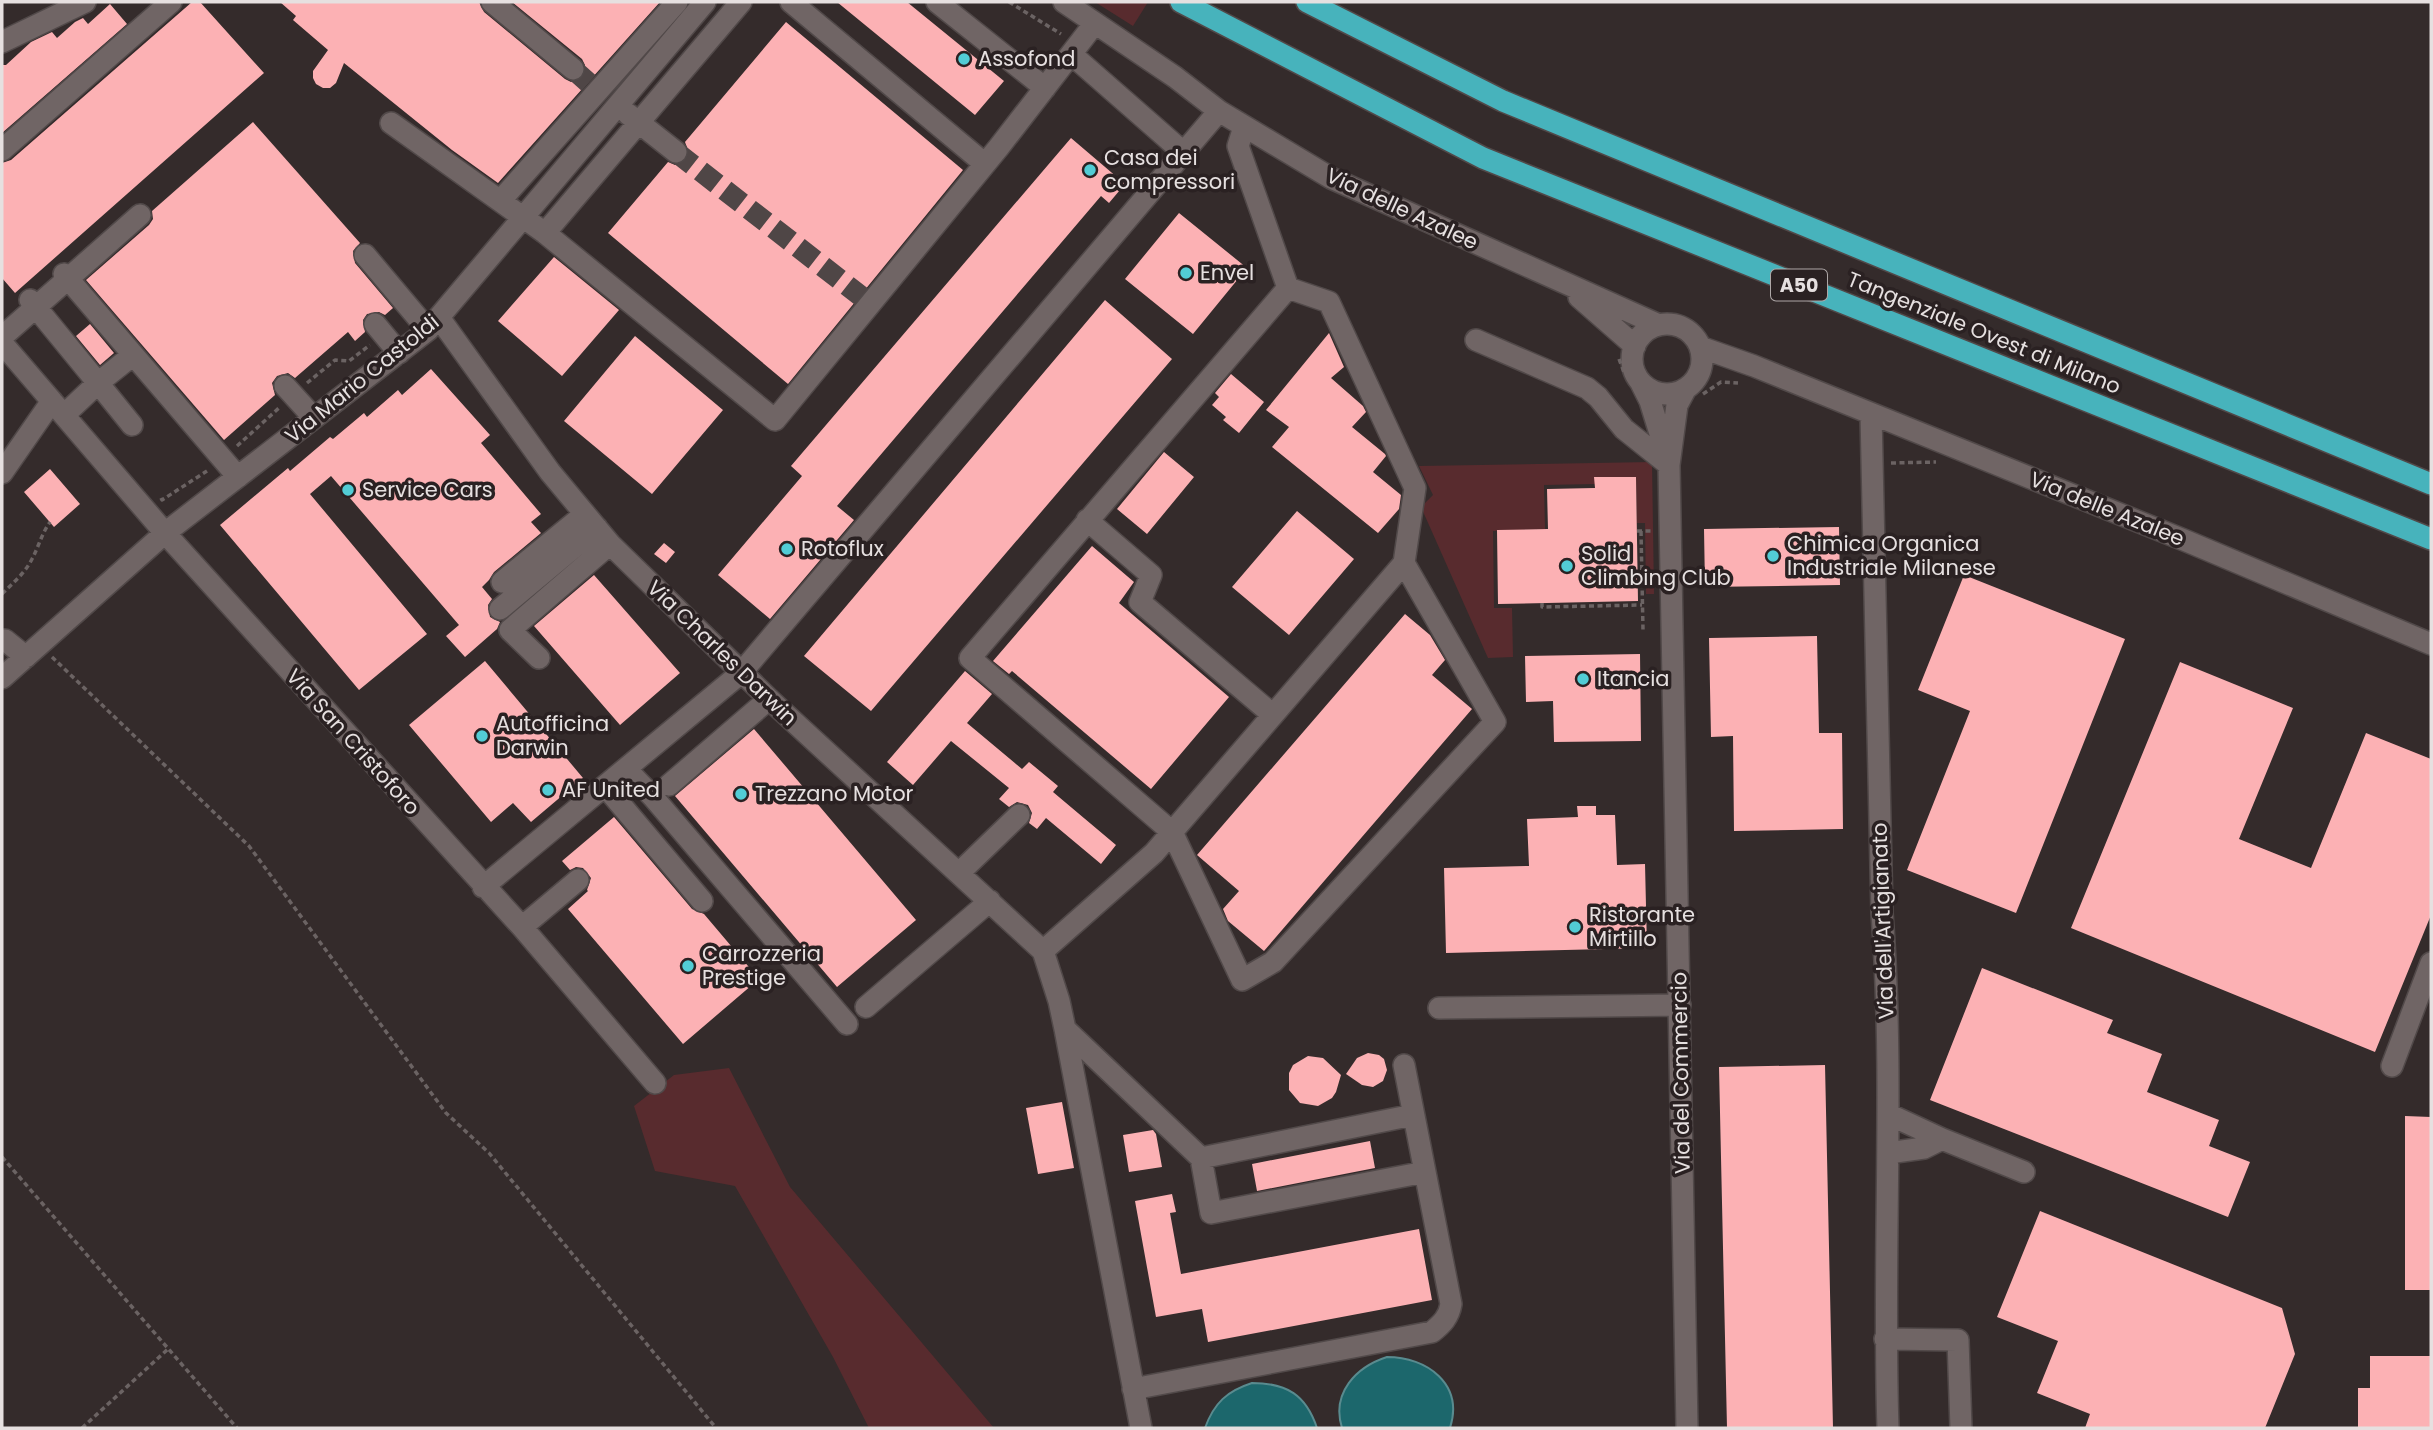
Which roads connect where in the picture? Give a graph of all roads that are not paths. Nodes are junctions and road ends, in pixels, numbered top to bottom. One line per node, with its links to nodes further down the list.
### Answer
1 (85, 2): 13 (street)
2 (171, 2): 23 (street)
3 (492, 2): 15 (street)
4 (677, 2): 16 (street)
5 (705, 2): 18 (street, Via Mario Castoldi)
6 (741, 2): 20 (street)
7 (790, 2): 26 (street)
8 (937, 2): 17 (street)
9 (1064, 2): 12 (street, Via delle Azalee)
10 (1181, 2): 61 (highway, Tangenziale Ovest di Milano / A50)
11 (1307, 2): 57 (highway, Tangenziale Ovest di Milano)
12 (1095, 23): 14 (street); 19 (street, Via delle Azalee)
13 (2, 42)
14 (1075, 49): 17 (street); 25 (street)
15 (573, 69)
16 (595, 88): 18 (street); 27 (street)
17 (1045, 88): 26 (street)
18 (617, 105): 20 (street); 29 (street, Via Mario Castoldi)
19 (1219, 111): 22 (street, Via delle Azalee); 25 (street)
20 (639, 122): 24 (street); 30 (street)
21 (391, 123): 27 (street)
22 (1244, 127): 33 (street, Via delle Azalee); 34 (street)
23 (2, 150)
24 (677, 152)
25 (1184, 153): 68 (street)
26 (985, 164): 30 (street)
27 (501, 200): 29 (street)
28 (139, 215): 32 (street)
29 (524, 217): 30 (street); 36 (street, Via Mario Castoldi)
30 (545, 233)
31 (365, 255): 36 (street, Via Charles Darwin)
32 (66, 276): 35 (street); 44 (street)
33 (1564, 284): 37 (street, Via delle Azalee); 42 (street, Via delle Azalee)
34 (1288, 288): 58 (street); 62 (street)
35 (32, 304): 39 (street); 46 (street)
36 (434, 324): 43 (street, Via Mario Castoldi); 59 (street, Via Charles Darwin)
37 (1659, 325): 42 (street); 45 (street)
38 (379, 330): 43 (street)
39 (2, 337)
40 (1476, 340): 54 (street)
41 (2, 343): 50 (street, Via San Cristoforo)
42 (1626, 348): 47 (street)
43 (398, 353): 52 (street, Via Mario Castoldi)
44 (132, 355): 46 (street); 56 (street)
45 (1701, 357): 49 (street); 51 (street, Via delle Azalee)
46 (98, 383): 50 (street); 53 (street)
47 (1635, 383): 49 (street); 54 (street, Via del Commercio)
48 (289, 391): 52 (street)
49 (1691, 394): 54 (street, Via del Commercio)
50 (58, 408): 55 (street); 60 (street, Via San Cristoforo)
51 (1871, 414): 65 (street, Via delle Azalee); 93 (street, Via dell'Artigianato)
52 (314, 418): 56 (street, Via Mario Castoldi)
53 (132, 425)
54 (1670, 465): 85 (street, Via del Commercio)
55 (2, 473)
56 (238, 477): 60 (street, Via Mario Castoldi)
57 (2431, 484)
58 (1087, 520): 71 (street); 76 (street)
59 (597, 529): 63 (street); 67 (street); 68 (street, Via Charles Darwin)
60 (165, 533): 66 (street, Via Mario Castoldi); 79 (street, Via San Cristoforo)
61 (2431, 539)
62 (1404, 563): 71 (street); 76 (street)
63 (503, 591)
64 (5, 640): 66 (street)
65 (2431, 644)
66 (33, 651): 69 (street, Via Mario Castoldi)
67 (538, 659)
68 (741, 673): 70 (street, Via Charles Darwin); 72 (street)
69 (2, 678)
70 (769, 699): 73 (street); 77 (street, Via Charles Darwin)
71 (1273, 715): 76 (street)
72 (626, 769): 74 (street); 88 (street)
73 (668, 785)
74 (605, 786): 79 (street); 80 (street)
75 (1019, 815): 77 (street)
76 (1172, 832): 83 (street)
77 (959, 873): 81 (street, Via Charles Darwin)
78 (578, 880): 82 (street)
79 (483, 887): 82 (street, Via San Cristoforo)
80 (702, 901)
81 (990, 901): 83 (street, Via Charles Darwin); 86 (street)
82 (522, 927): 92 (street, Via San Cristoforo)
83 (1043, 951): 89 (street)
84 (2431, 963): 91 (street)
85 (1680, 1005): 87 (street); 103 (street, Via del Commercio)
86 (866, 1007)
87 (1440, 1008)
88 (847, 1024)
89 (1065, 1029): 97 (street); 101 (street)
90 (1404, 1065): 94 (street)
91 (2392, 1066)
92 (655, 1083)
93 (1888, 1114): 95 (street); 96 (street, Via dell'Artigianato)
94 (1413, 1115): 97 (street); 98 (street)
95 (1942, 1139): 96 (street); 99 (street)
96 (1888, 1153): 100 (street, Via dell'Artigianato)
97 (1201, 1158): 98 (street)
98 (1425, 1172): 101 (street)
99 (2024, 1172)
100 (1885, 1339): 104 (street, Via dell'Artigianato); 105 (street)
101 (1133, 1389): 102 (street)
102 (1140, 1428)
103 (1687, 1428)
104 (1888, 1428)
105 (1961, 1428)

